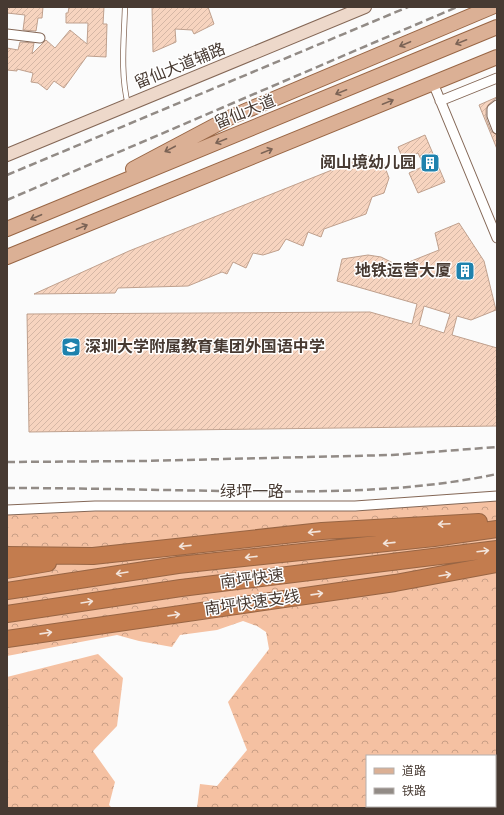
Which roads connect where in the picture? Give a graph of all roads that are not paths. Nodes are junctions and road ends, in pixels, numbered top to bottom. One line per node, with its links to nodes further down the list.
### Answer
1 (125, 7): 11 (lane)
2 (344, 7): 11 (main road, 留仙大道辅路)
3 (365, 7): 11 (main road, 留仙大道辅路)
4 (492, 7): 17 (main road, one-way to 17)
5 (497, 27): 17 (main road, 留仙大道, one-way to 17)
6 (7, 34): 7 (street)
7 (40, 38)
8 (497, 57): 10 (main road)
9 (497, 78): 12 (street)
10 (433, 83): 12 (street); 20 (main road, one-way to 10)
11 (127, 101): 15 (main road, 留仙大道辅路); 16 (main road, 留仙大道辅路)
12 (440, 101): 19 (street)
13 (497, 105): 14 (street)
14 (497, 129)
15 (7, 146)
16 (7, 154)
17 (62, 206): 18 (main road, 留仙大道, one-way to 18)
18 (7, 229)
19 (497, 238)
20 (7, 257)
21 (497, 496): 22 (street, 绿坪一路)
22 (7, 510)
23 (497, 521): 27 (highway, one-way to 27)
24 (497, 529): 30 (highway, 南坪快速, one-way to 30)
25 (497, 549): 31 (highway, 南坪快速, one-way to 25)
26 (7, 555): 27 (highway)
27 (93, 556): 29 (highway)
28 (497, 564): 32 (highway, 南坪快速支线, one-way to 28)
29 (7, 570)
30 (7, 591)
31 (7, 614)
32 (7, 639)

